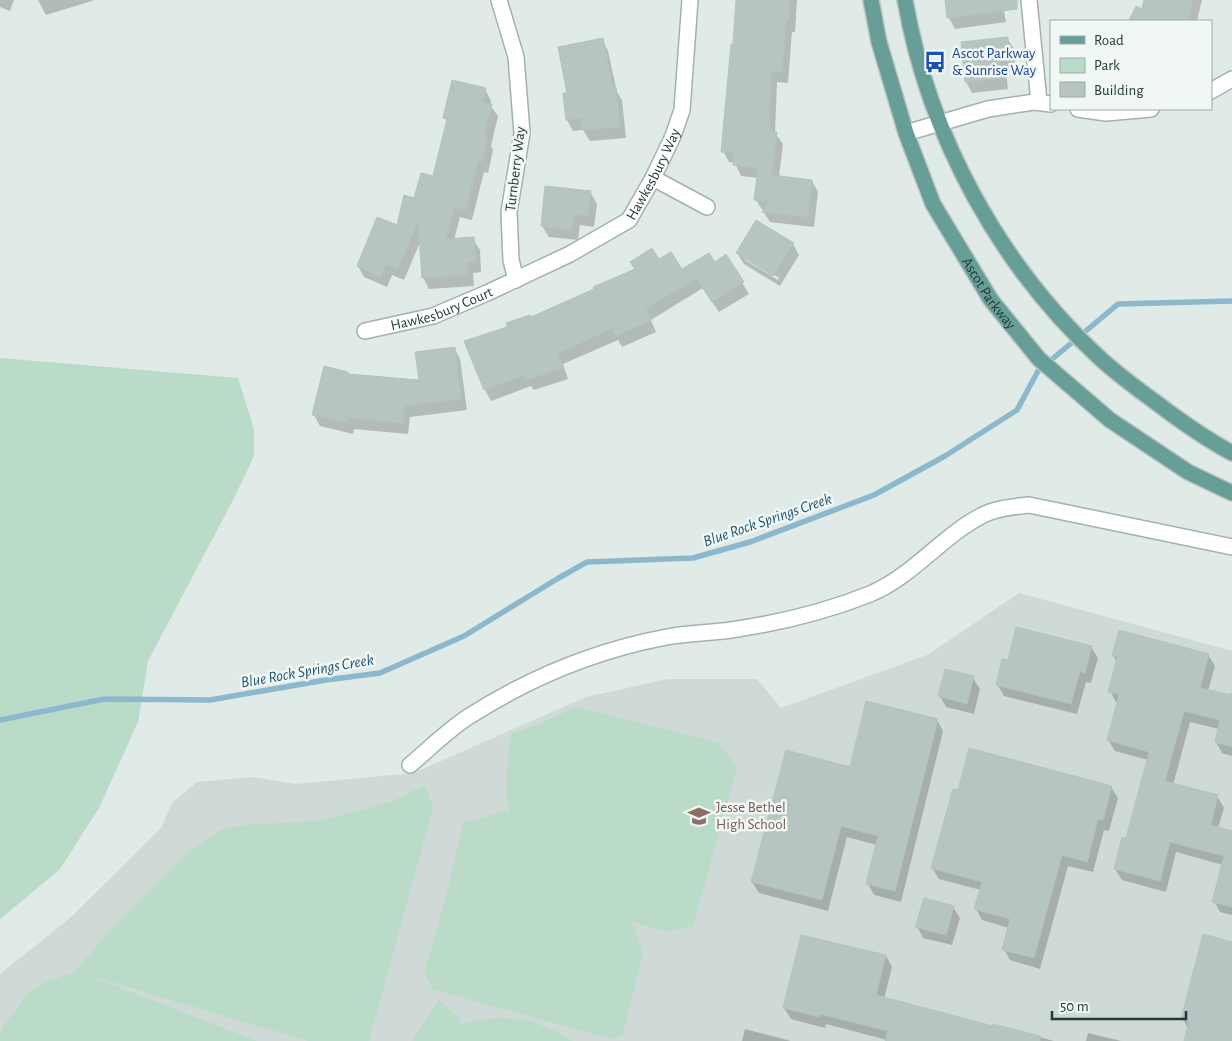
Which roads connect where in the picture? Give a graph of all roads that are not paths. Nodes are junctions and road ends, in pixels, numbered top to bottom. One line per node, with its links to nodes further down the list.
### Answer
1 (499, 0): 15 (street, Turnberry Way)
2 (690, 0): 13 (street, Hawkesbury Way)
3 (871, 0): 12 (main road, Ascot Parkway)
4 (904, 0): 11 (main road)
5 (1029, 0): 8 (street)
6 (1232, 80): 7 (street)
7 (1212, 90)
8 (1045, 103): 11 (street)
9 (1085, 110): 10 (street)
10 (1140, 110)
11 (941, 124): 12 (street); 17 (main road)
12 (906, 134): 18 (main road, Ascot Parkway)
13 (653, 178): 14 (street); 15 (street, Hawkesbury Way)
14 (707, 207)
15 (516, 280): 16 (street, Hawkesbury Court)
16 (365, 331)
17 (1232, 453)
18 (1232, 493)
19 (1232, 546): 20 (street)
20 (410, 765)

